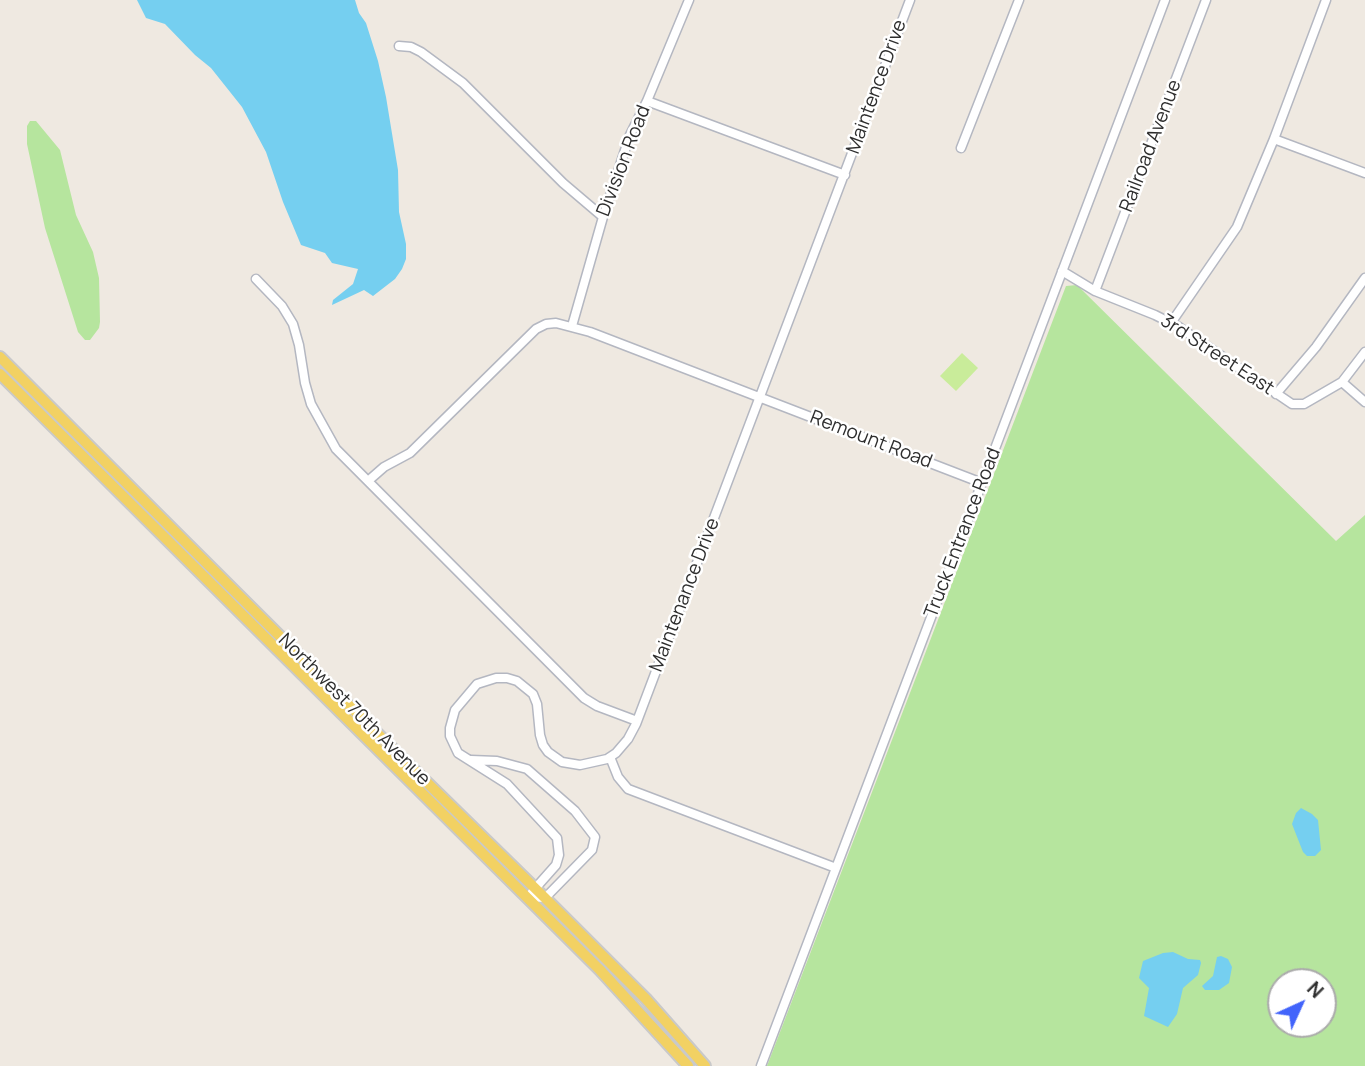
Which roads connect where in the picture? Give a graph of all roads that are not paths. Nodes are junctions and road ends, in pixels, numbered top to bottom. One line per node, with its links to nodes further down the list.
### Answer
1 (689, 0): 8 (street, Division Road)
2 (910, 0): 12 (street, Maintence Drive)
3 (1019, 0): 10 (street)
4 (1166, 0): 14 (street, Truck Entrance Road)
5 (1206, 0): 17 (street, Railroad Avenue)
6 (1326, 0): 9 (street)
7 (399, 46): 13 (street)
8 (647, 101): 12 (street); 13 (street, Division Road)
9 (1274, 139): 11 (street); 18 (street)
10 (961, 148)
11 (1365, 173)
12 (845, 175): 25 (street, Maintenance Drive)
13 (603, 217): 19 (street, Division Road)
14 (1062, 271): 17 (street, 3rd Street East); 28 (street, Truck Entrance Road)
15 (1365, 278): 24 (street)
16 (256, 279): 27 (street)
17 (1095, 291): 18 (street, 3rd Street East)
18 (1171, 323): 24 (street, 3rd Street East)
19 (572, 327): 25 (street, Remount Road); 27 (street)
20 (1365, 352): 23 (street)
21 (0, 357): 33 (main road, Northwest 70th Avenue)
22 (0, 374): 33 (main road, Northwest 70th Avenue)
23 (1342, 382): 24 (street, 3rd Street East); 26 (street)
24 (1276, 394)
25 (760, 397): 28 (street, Remount Road); 29 (street, Maintenance Drive)
26 (1365, 402)
27 (368, 481): 29 (street)
28 (982, 483): 32 (street, Truck Entrance Road)
29 (637, 721): 30 (street, Maintenance Drive)
30 (610, 757): 31 (street); 32 (street)
31 (470, 761): 33 (street); 34 (street)
32 (836, 868): 37 (street, Truck Entrance Road)
33 (531, 892): 34 (main road, Northwest 70th Avenue); 35 (main road, Northwest 70th Avenue)
34 (545, 898): 36 (main road, Northwest 70th Avenue)
35 (688, 1066)
36 (705, 1066)
37 (761, 1066)

